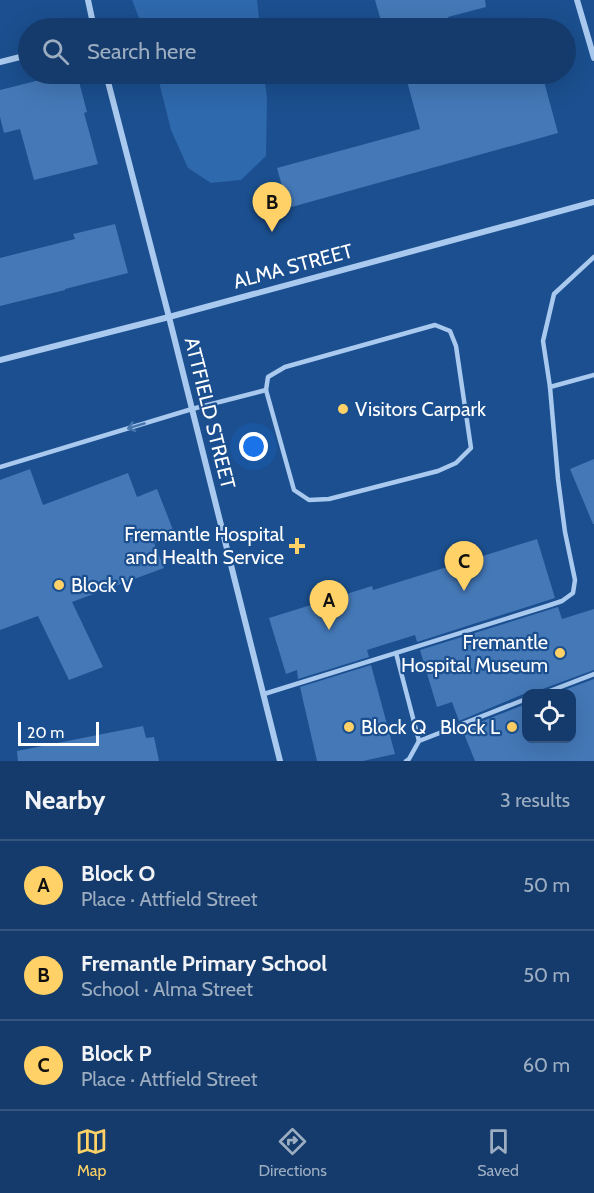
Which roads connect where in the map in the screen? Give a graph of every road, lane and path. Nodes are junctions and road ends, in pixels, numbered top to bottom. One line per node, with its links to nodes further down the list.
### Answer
1 (88, 0): 3 (street)
2 (577, 0): 5 (street)
3 (92, 18)
4 (18, 58): 6 (street)
5 (594, 58)
6 (0, 62)
7 (109, 84): 10 (street, ATTFIELD STREET)
8 (594, 202): 10 (street, ALMA STREET)
9 (594, 257): 13 (lane)
10 (169, 317): 11 (street, ALMA STREET); 15 (street, ATTFIELD STREET)
11 (0, 360)
12 (594, 375): 13 (lane)
13 (550, 387): 17 (lane)
14 (266, 390): 14 (lane); 15 (lane)
15 (192, 409): 16 (lane, one-way to 16); 20 (street, ATTFIELD STREET)
16 (0, 467)
17 (396, 653): 20 (lane); 22 (lane)
18 (594, 674): 19 (lane)
19 (553, 689)
20 (264, 694): 23 (street, ATTFIELD STREET)
21 (522, 701): 22 (lane)
22 (419, 741): 24 (lane)
23 (280, 761)
24 (406, 761)

